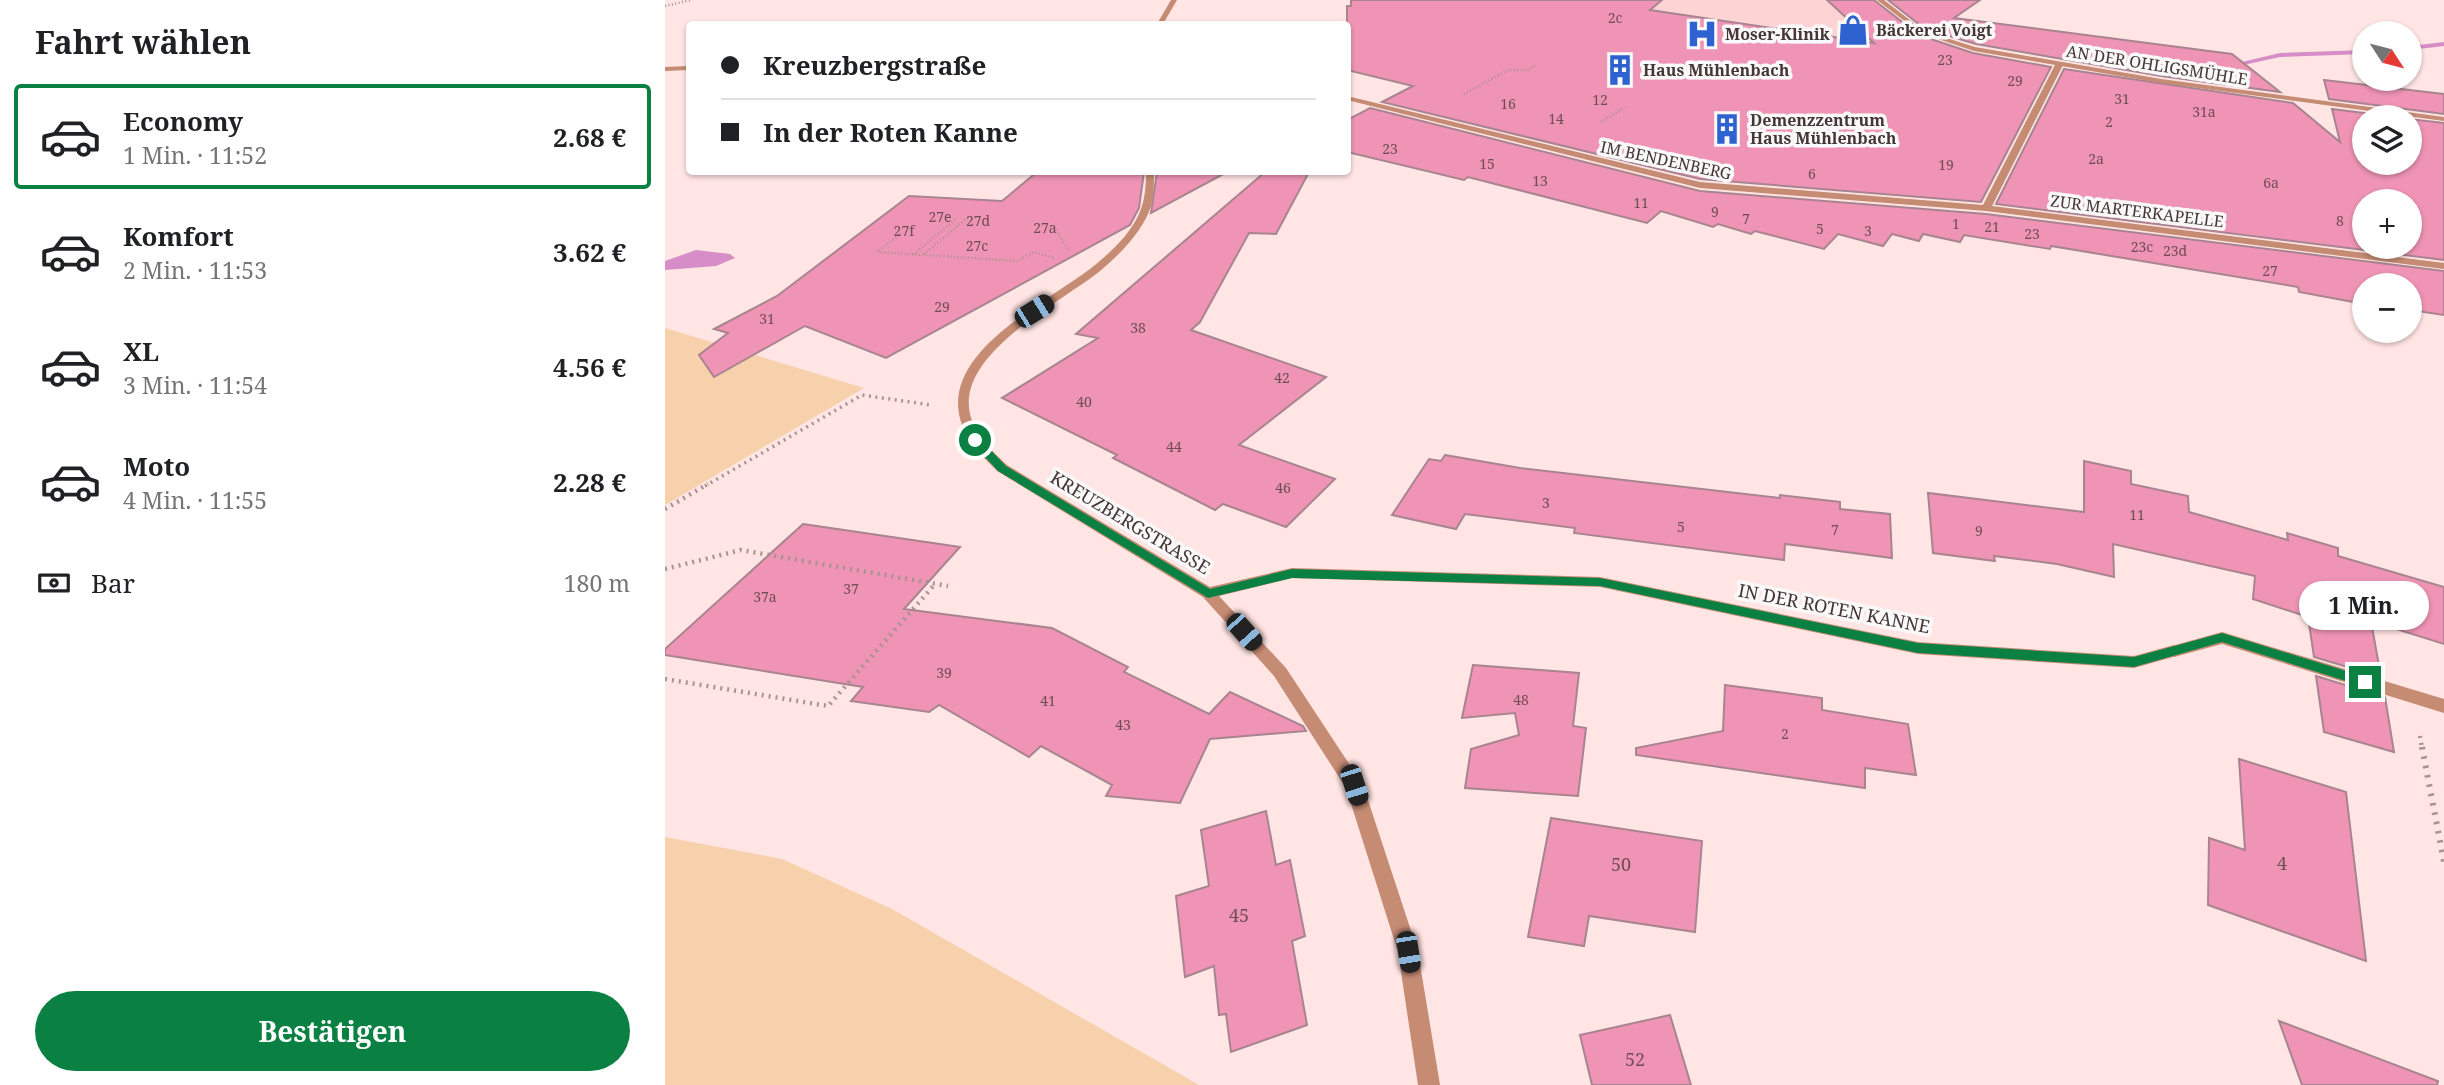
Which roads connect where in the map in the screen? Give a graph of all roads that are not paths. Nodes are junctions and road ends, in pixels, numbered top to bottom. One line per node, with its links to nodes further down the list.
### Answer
1 (1174, 0): 3 (street)
2 (1880, 0): 4 (street, AN DER OHLIGSMÜHLE)
3 (1162, 21)
4 (2059, 65): 8 (street, AN DER OHLIGSMÜHLE); 10 (street)
5 (686, 68): 6 (street)
6 (665, 69)
7 (1351, 99): 10 (street, IM BENDENBERG)
8 (2444, 119)
9 (1150, 175): 12 (street, KREUZBERGSTRASSE)
10 (1986, 208): 11 (street, ZUR MARTERKAPELLE)
11 (2444, 266)
12 (1208, 593): 13 (street, IN DER ROTEN KANNE); 14 (street, KREUZBERGSTRASSE)
13 (2444, 706)
14 (1429, 1085)

